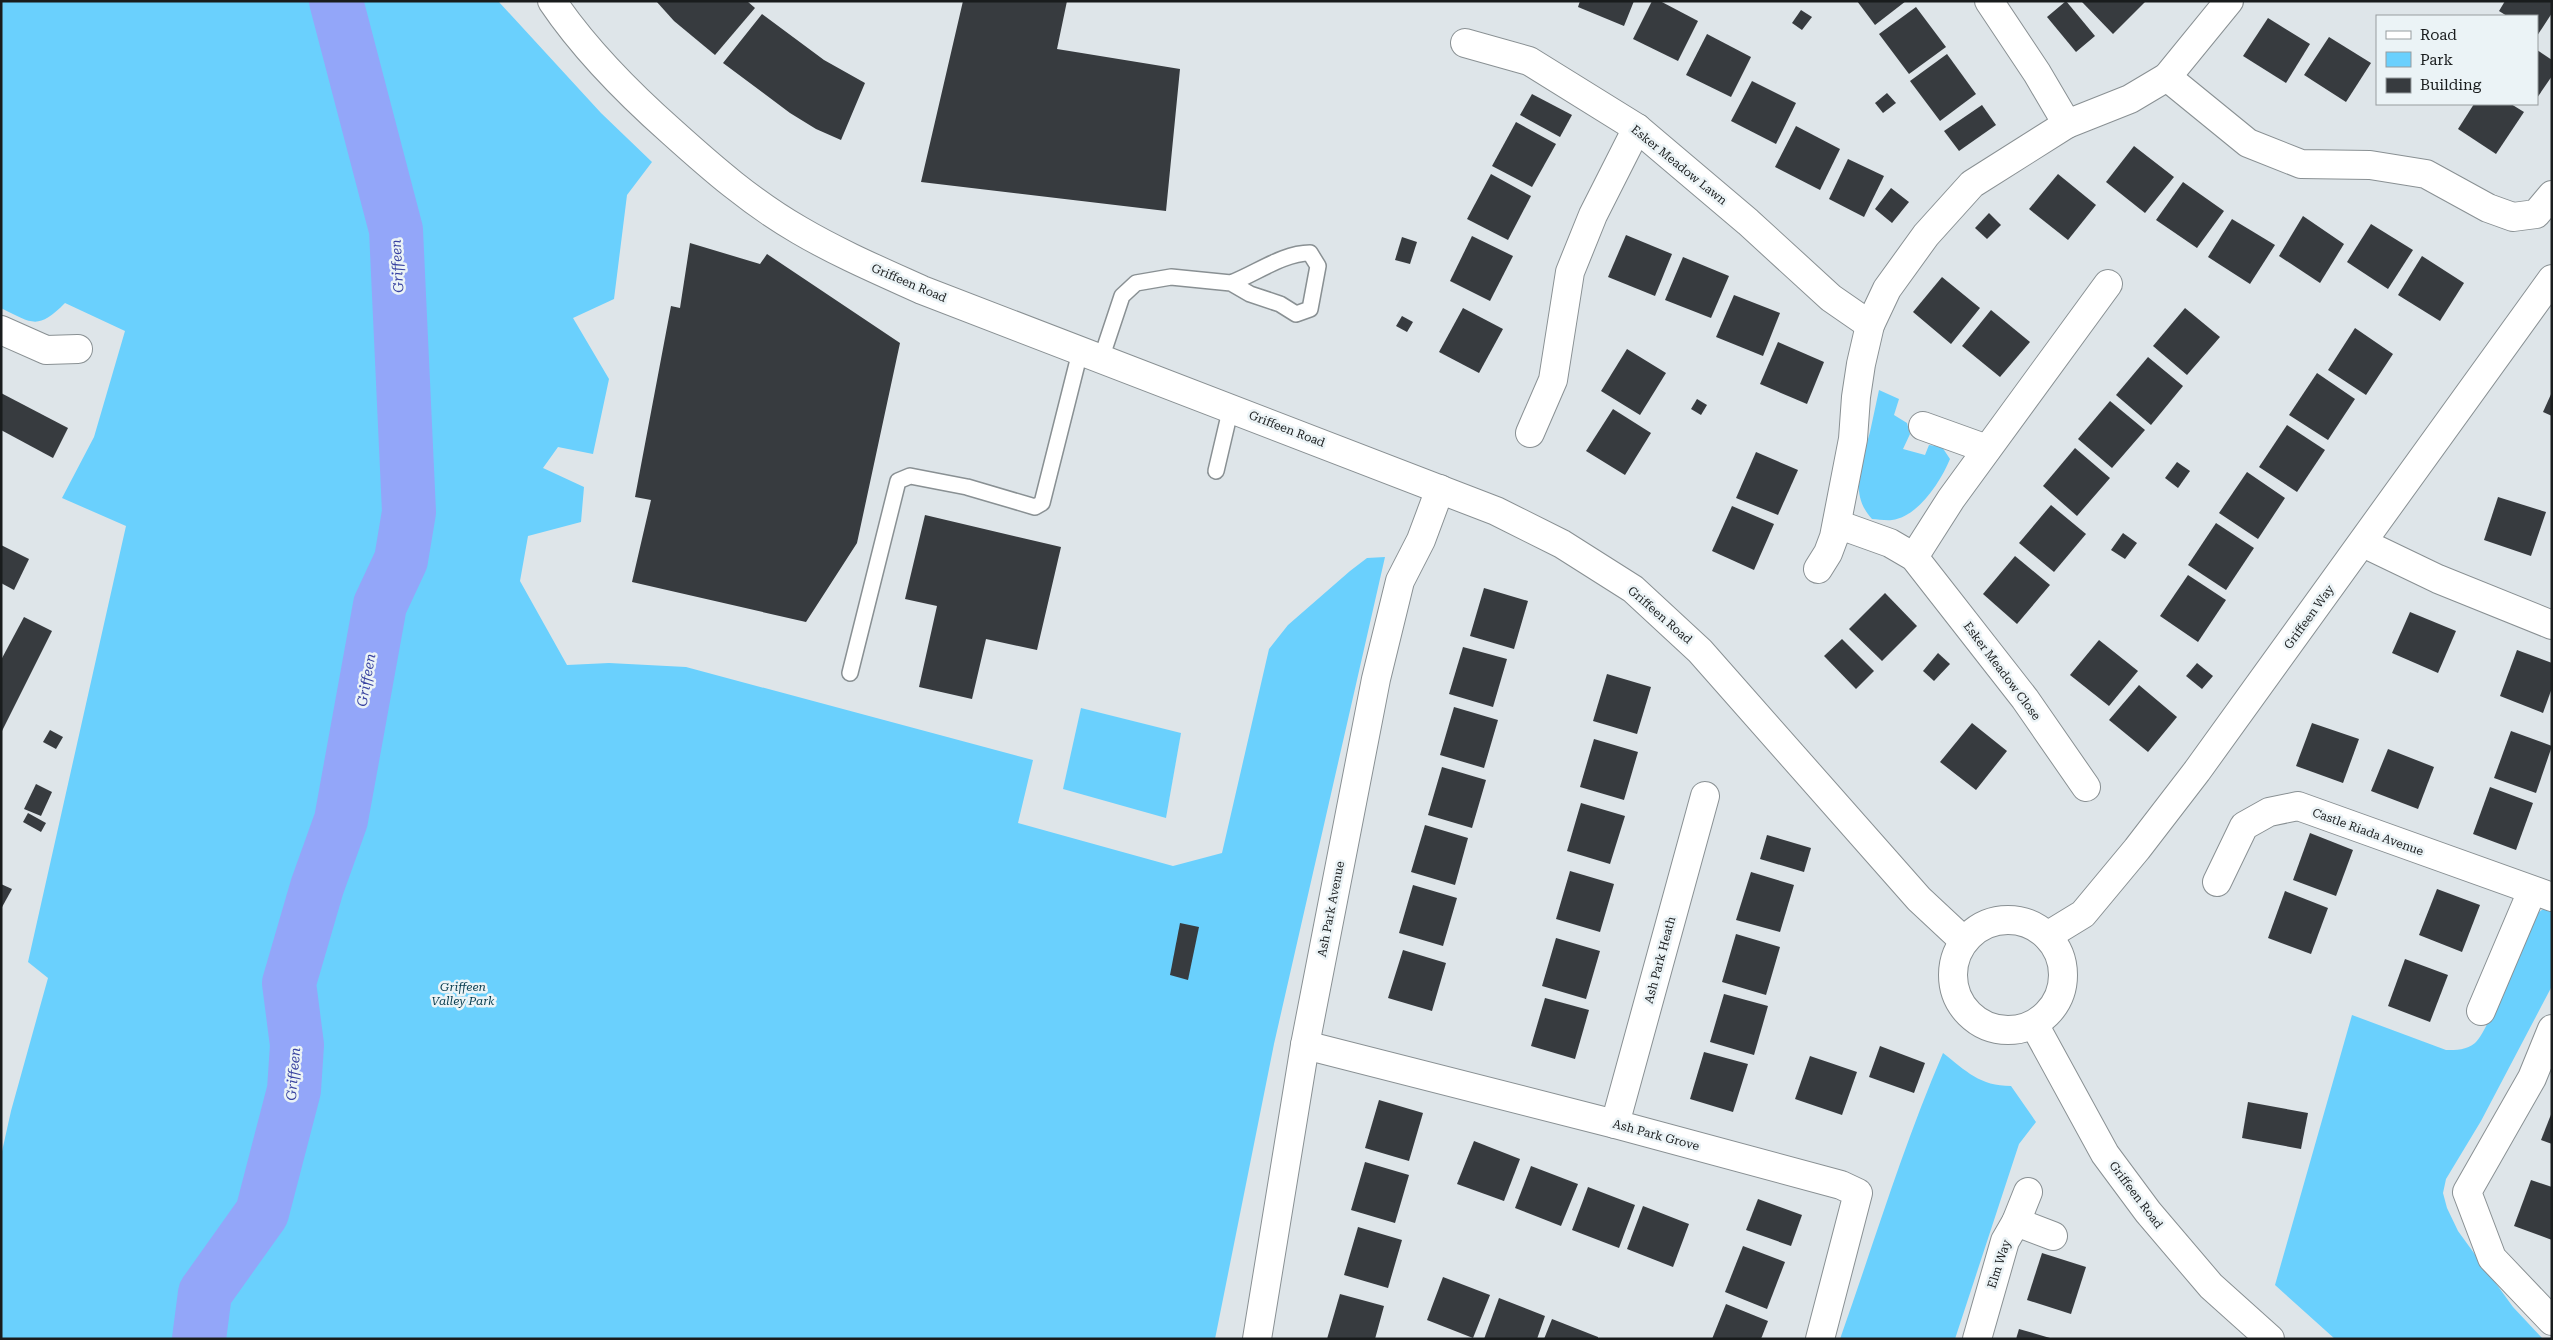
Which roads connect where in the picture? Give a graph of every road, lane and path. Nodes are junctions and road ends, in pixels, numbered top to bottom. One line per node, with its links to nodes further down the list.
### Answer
1 (552, 1): 15 (street, Griffeen Road)
2 (1989, 1): 6 (street)
3 (2229, 1): 5 (street)
4 (1466, 43): 7 (street, Esker Meadow Lawn)
5 (2167, 77): 6 (street); 8 (street)
6 (2067, 124): 12 (street)
7 (1637, 128): 12 (street, Esker Meadow Lawn); 18 (street)
8 (2552, 195)
9 (2552, 279): 23 (street, Griffeen Way)
10 (1231, 283): 10 (lane); 15 (lane)
11 (2108, 284): 19 (street)
12 (1870, 325): 22 (street)
13 (1, 330): 14 (street)
14 (78, 349)
15 (1090, 355): 16 (street, Griffeen Road); 27 (lane)
16 (1231, 407): 20 (lane); 21 (street, Griffeen Road)
17 (1923, 426): 19 (street)
18 (1530, 433)
19 (1987, 450): 24 (street)
20 (1216, 471)
21 (1440, 489): 33 (street, Griffeen Road); 37 (street, Ash Park Avenue)
22 (1837, 524): 24 (street, Esker Meadow Close); 25 (street)
23 (2363, 543): 26 (street); 32 (street, Griffeen Way)
24 (1914, 557): 28 (street, Esker Meadow Close)
25 (1818, 569)
26 (2552, 625)
27 (850, 673)
28 (2086, 787)
29 (1705, 796): 38 (street, Ash Park Heath)
30 (2217, 882): 31 (street, Castle Riada Avenue)
31 (2542, 894): 34 (street)
32 (2047, 936): 33 (street); 35 (street)
33 (1964, 941): 35 (street)
34 (2481, 1011)
35 (2035, 1026): 46 (street, Griffeen Road)
36 (2552, 1029): 42 (street)
37 (1305, 1045): 38 (street, Ash Park Grove); 43 (street, Ash Park Avenue)
38 (1615, 1124): 44 (street, Ash Park Grove)
39 (2028, 1192): 40 (street, Elm Way)
40 (2016, 1222): 41 (street); 45 (street, Elm Way)
41 (2053, 1236)
42 (2552, 1321)
43 (1257, 1339)
44 (1820, 1339)
45 (1977, 1339)
46 (2270, 1339)

